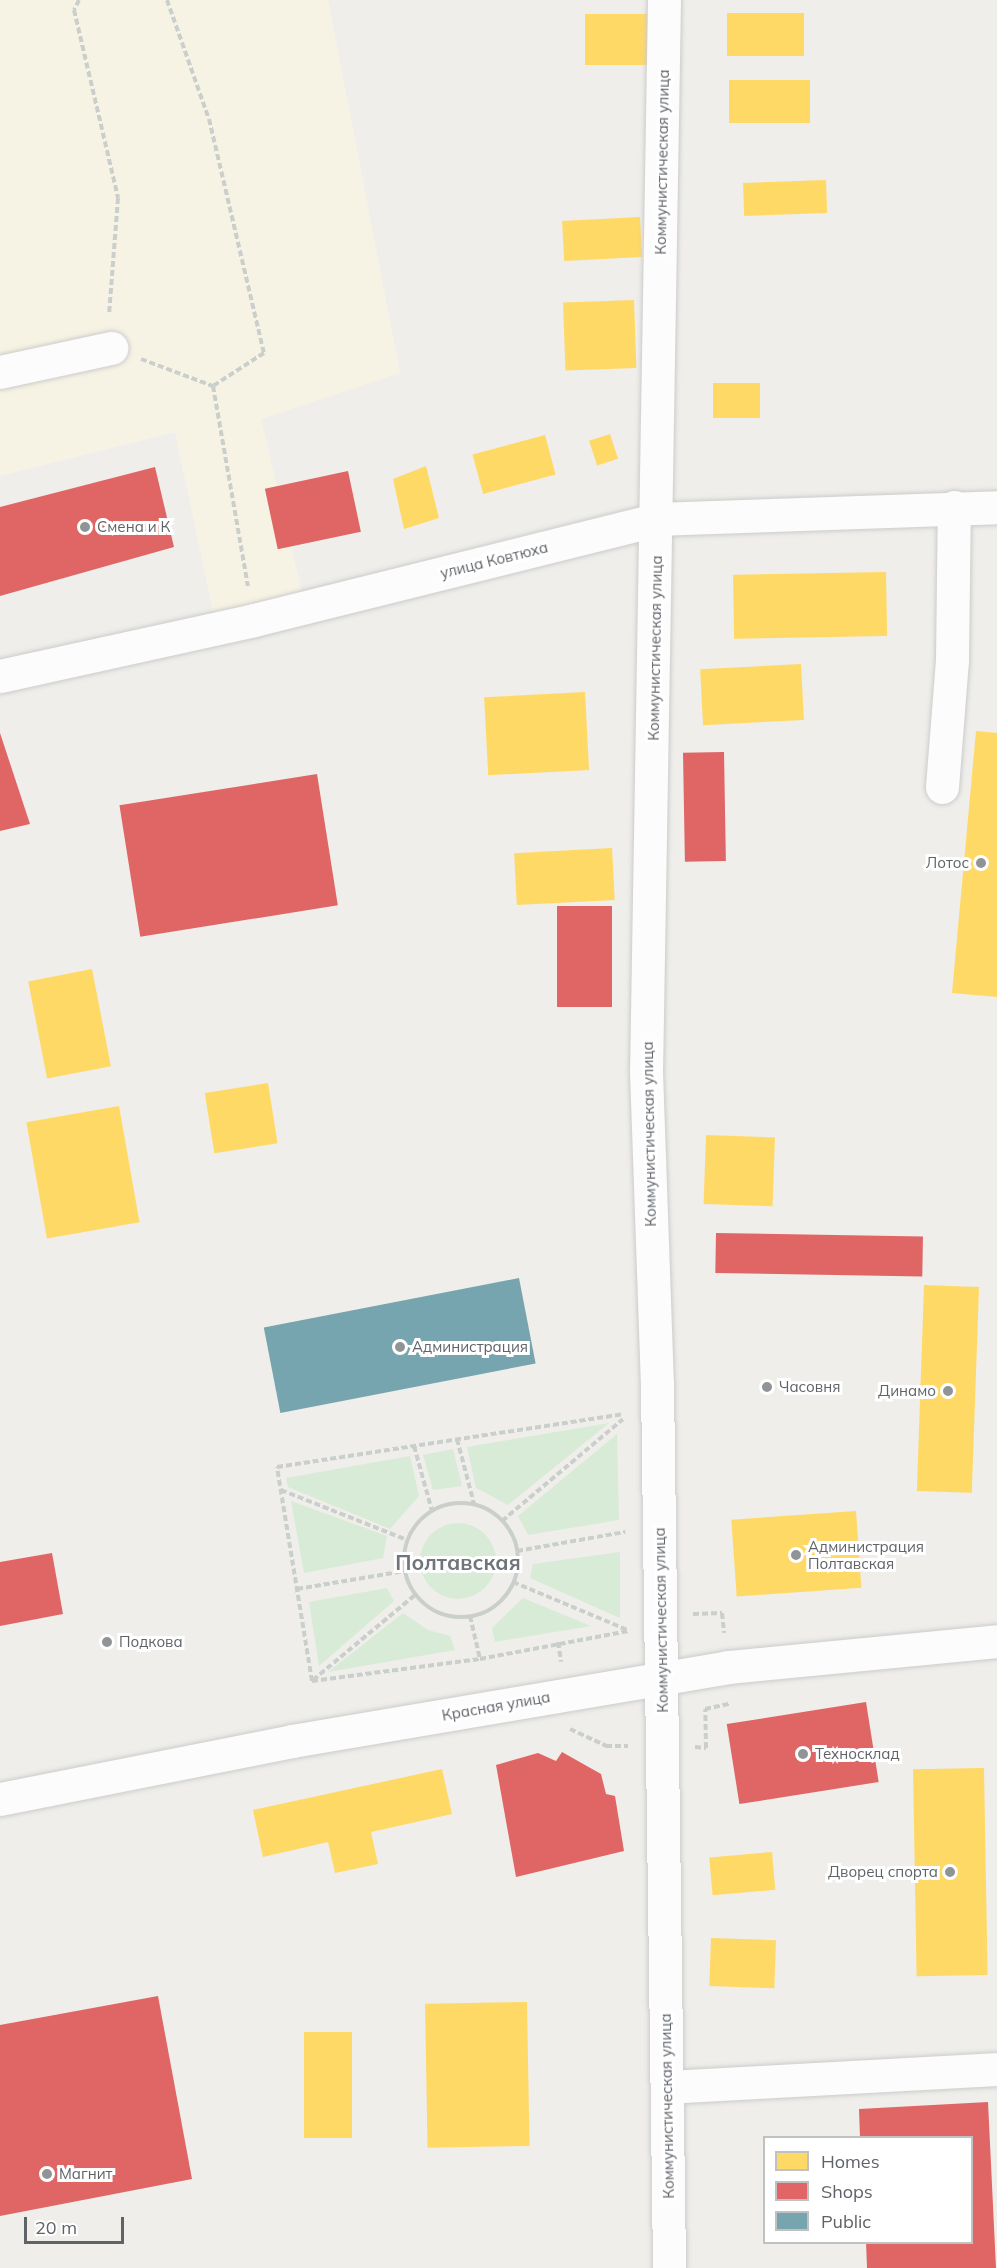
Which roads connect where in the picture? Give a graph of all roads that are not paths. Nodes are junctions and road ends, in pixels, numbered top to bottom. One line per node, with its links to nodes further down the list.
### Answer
1 (664, 0): 6 (street, Коммунистическая улица)
2 (111, 348): 3 (street)
3 (0, 372)
4 (954, 507): 5 (street, улица Ковтюха); 6 (street, улица Ковтюха); 8 (street)
5 (997, 507)
6 (658, 519): 7 (street, улица Ковтюха); 10 (street, Коммунистическая улица)
7 (0, 676)
8 (942, 787)
9 (997, 1641): 10 (street, Красная улица)
10 (662, 1677): 11 (street, Красная улица); 13 (street, Коммунистическая улица)
11 (0, 1799)
12 (997, 2069): 13 (street)
13 (667, 2087): 14 (street, Коммунистическая улица)
14 (669, 2268)

